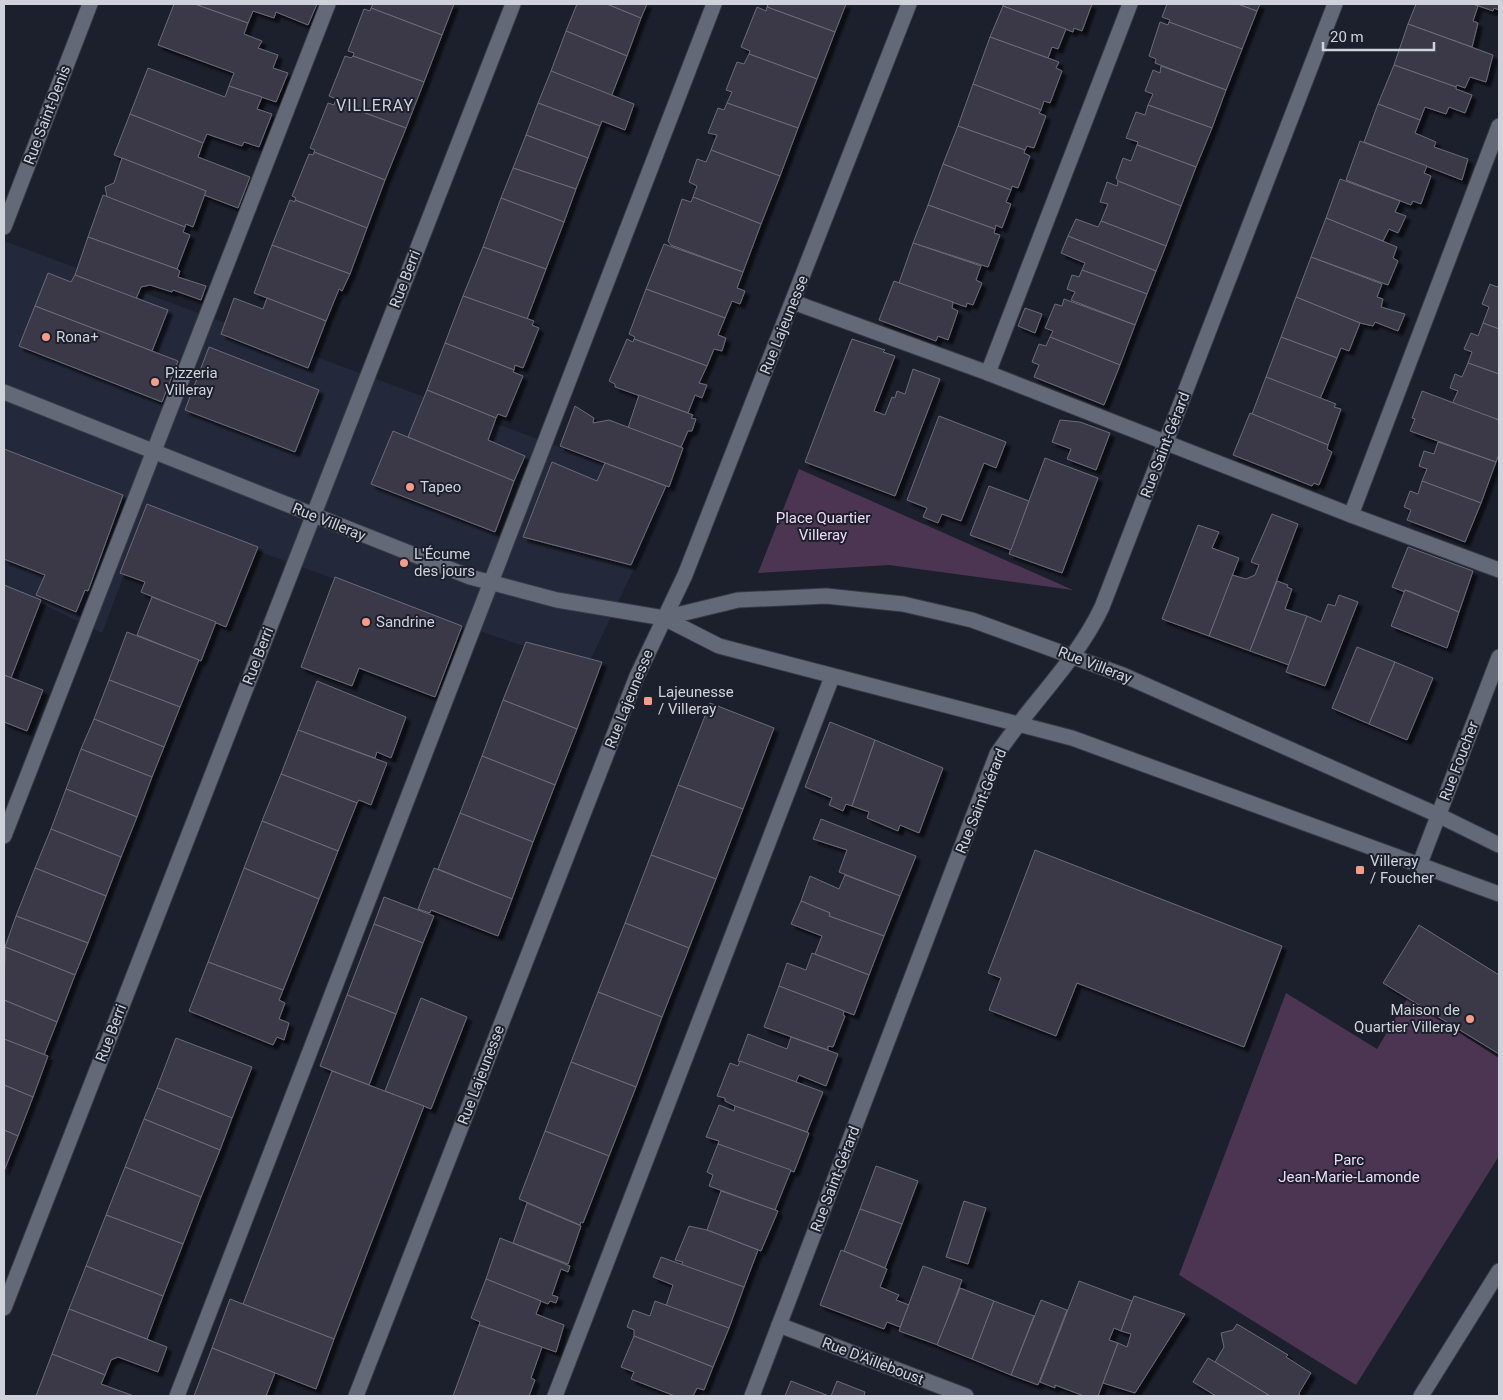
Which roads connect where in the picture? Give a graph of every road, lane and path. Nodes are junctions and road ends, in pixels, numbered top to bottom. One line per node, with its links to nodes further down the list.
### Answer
1 (90, 4): 9 (street, Rue Saint-Denis)
2 (328, 4): 14 (street)
3 (513, 4): 15 (street, Rue Berri)
4 (714, 4): 18 (street)
5 (909, 4): 10 (street, Rue Lajeunesse)
6 (1130, 4): 11 (street)
7 (1336, 4): 13 (street, Rue Saint-Gérard)
8 (1499, 126): 16 (street)
9 (4, 227)
10 (793, 302): 11 (street); 19 (street, Rue Lajeunesse)
11 (988, 373): 13 (street)
12 (4, 392): 14 (street, Rue Villeray)
13 (1166, 442): 16 (street); 20 (street, Rue Saint-Gérard)
14 (154, 451): 15 (street, Rue Villeray); 25 (street)
15 (313, 515): 18 (street, Rue Villeray); 30 (street, Rue Berri)
16 (1351, 515): 17 (street)
17 (1499, 570)
18 (491, 584): 19 (street, Rue Villeray); 32 (street)
19 (664, 618): 20 (street, Rue Villeray); 22 (street, Rue Villeray); 33 (street, Rue Lajeunesse)
20 (1072, 656): 23 (street, Rue Saint-Gérard); 24 (street, Rue Villeray)
21 (1499, 657): 24 (street, Rue Foucher)
22 (832, 677): 23 (street, Rue Villeray); 34 (street)
23 (1018, 724): 27 (street, Rue Villeray); 31 (street, Rue Saint-Gérard)
24 (1438, 815): 26 (street, Rue Villeray); 27 (street, Rue Foucher)
25 (4, 836)
26 (1499, 845)
27 (1419, 866): 28 (street, Rue Villeray)
28 (1499, 894)
29 (1499, 1271): 37 (street)
30 (4, 1308)
31 (779, 1325): 35 (street, Rue Saint-Gérard); 36 (street, Rue D'Ailleboust)
32 (176, 1396)
33 (356, 1396)
34 (556, 1396)
35 (752, 1396)
36 (966, 1396)
37 (1420, 1396)

